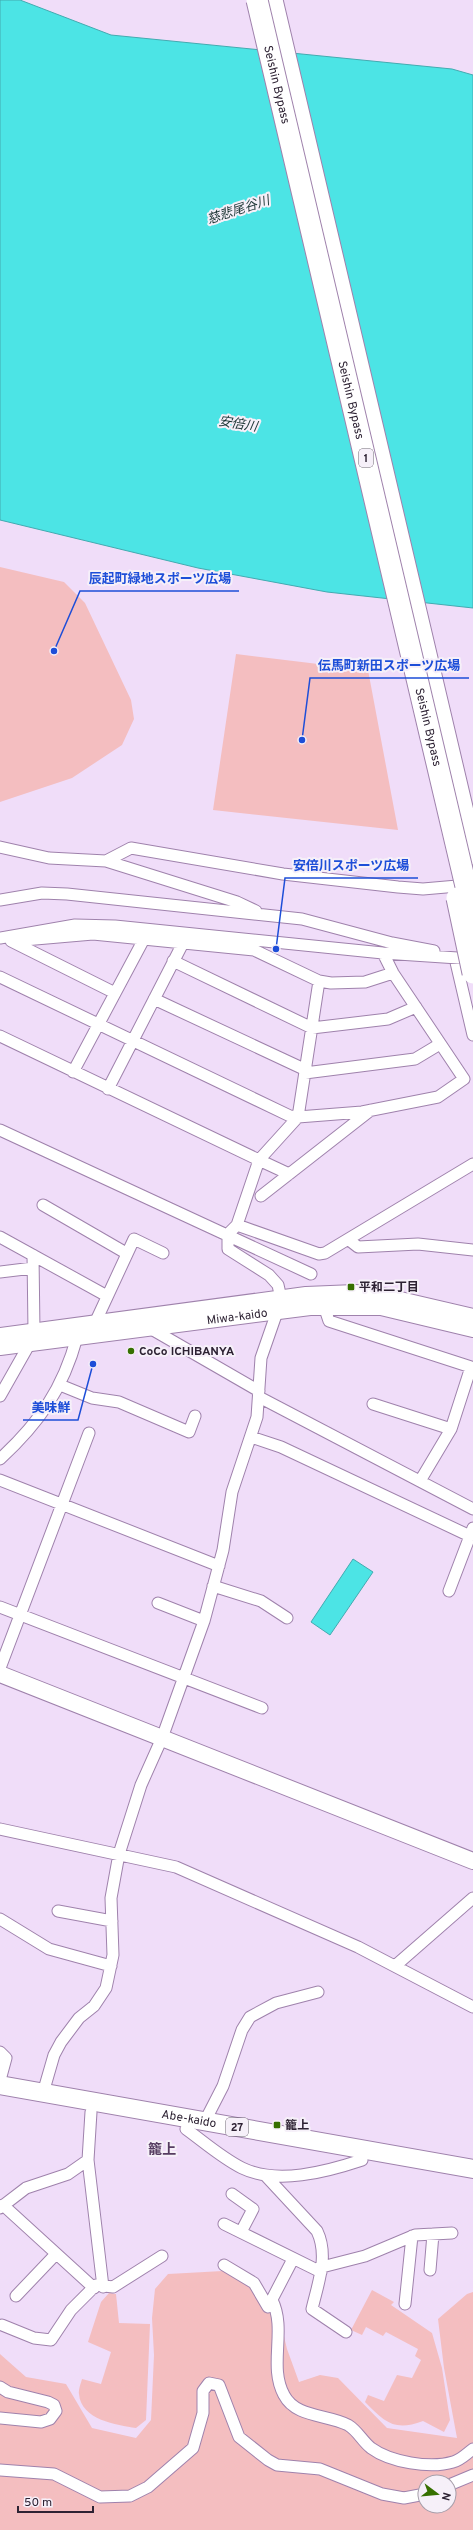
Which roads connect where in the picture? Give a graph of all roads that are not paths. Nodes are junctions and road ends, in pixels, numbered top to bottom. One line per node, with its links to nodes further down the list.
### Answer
1 (258, 0): 3 (highway, Seishin Bypass / 1, bridge)
2 (272, 0): 4 (highway, Seishin Bypass / 1)
3 (417, 676): 12 (highway, Seishin Bypass / 1, bridge); 21 (highway, bridge)
4 (436, 698): 5 (highway); 7 (highway, Seishin Bypass / 1)
5 (473, 814)
6 (0, 847): 8 (street)
7 (473, 854)
8 (106, 861): 9 (street); 11 (street)
9 (473, 885)
10 (0, 900): 11 (street)
11 (264, 915): 17 (street)
12 (473, 916)
13 (144, 938): 14 (street); 15 (street); 24 (street)
14 (4, 939): 16 (street); 24 (street)
15 (183, 943): 19 (street); 23 (street)
16 (383, 953): 17 (street); 20 (street)
17 (454, 958): 18 (street); 29 (street)
18 (473, 959)
19 (173, 961): 25 (street); 28 (street)
20 (393, 973): 23 (street); 26 (street)
21 (473, 973)
22 (0, 977): 27 (street)
23 (319, 981): 28 (street)
24 (115, 994): 27 (street)
25 (154, 999): 31 (street); 34 (street)
26 (416, 1007): 28 (street); 32 (street)
27 (98, 1024): 31 (street); 33 (street)
28 (312, 1028): 34 (street)
29 (473, 1035)
30 (0, 1036): 33 (street)
31 (133, 1040): 35 (street); 37 (street)
32 (440, 1044): 34 (street); 36 (street)
33 (73, 1072): 35 (street)
34 (305, 1072): 37 (street)
35 (108, 1089): 39 (street)
36 (372, 1110): 37 (street); 41 (street)
37 (298, 1117): 39 (street)
38 (0, 1130): 45 (street)
39 (258, 1160): 41 (street); 44 (street)
40 (473, 1164): 47 (street)
41 (289, 1174): 42 (street)
42 (261, 1196)
43 (43, 1205): 49 (street)
44 (238, 1225): 45 (street); 47 (street)
45 (228, 1234): 54 (street); 56 (street)
46 (0, 1237): 51 (street)
47 (349, 1240): 48 (street)
48 (473, 1250)
49 (126, 1252): 50 (street); 55 (street)
50 (163, 1253)
51 (33, 1255): 52 (street); 55 (street)
52 (34, 1268): 53 (street); 63 (street)
53 (0, 1272)
54 (311, 1274)
55 (107, 1296): 59 (street)
56 (278, 1305): 57 (street, Miwa-kaido); 58 (street, Miwa-kaido); 59 (street, Miwa-kaido); 60 (street, Miwa-kaido); 68 (street)
57 (324, 1306): 61 (street, Miwa-kaido); 66 (street)
58 (473, 1317)
59 (94, 1323): 63 (street, Miwa-kaido)
60 (148, 1327): 64 (street, Miwa-kaido); 68 (street)
61 (473, 1329)
62 (0, 1336): 63 (street, Miwa-kaido)
63 (32, 1337): 64 (street, Miwa-kaido); 65 (street, Miwa-kaido); 69 (street)
64 (77, 1337): 67 (street)
65 (0, 1347)
66 (470, 1382): 72 (street)
67 (60, 1385): 71 (street); 75 (street)
68 (259, 1394): 74 (street); 77 (street)
69 (0, 1396)
70 (373, 1404): 72 (street)
71 (195, 1416)
72 (450, 1430): 77 (street)
73 (89, 1433): 78 (street)
74 (252, 1437): 80 (street); 81 (street)
75 (0, 1459)
76 (0, 1480): 78 (street)
77 (420, 1481): 79 (street)
78 (63, 1504): 81 (street); 86 (street)
79 (471, 1505)
80 (471, 1532): 83 (street)
81 (219, 1566): 82 (street)
82 (214, 1586): 87 (street); 88 (street)
83 (449, 1591)
84 (158, 1602): 88 (street)
85 (0, 1607): 86 (street)
86 (21, 1615): 89 (street); 91 (street)
87 (287, 1618)
88 (204, 1621): 91 (street)
89 (0, 1668)
90 (0, 1674): 93 (street)
91 (184, 1678): 92 (street); 93 (street)
92 (262, 1708)
93 (162, 1738): 95 (street); 96 (street)
94 (0, 1829): 95 (street)
95 (119, 1854): 100 (street); 102 (street)
96 (473, 1861)
97 (473, 1898): 102 (street)
98 (58, 1910): 100 (street)
99 (0, 1919): 101 (street)
100 (112, 1921): 101 (street)
101 (111, 1966): 108 (street)
102 (395, 1966): 104 (street)
103 (318, 1992): 111 (street)
104 (473, 2007)
105 (0, 2052): 106 (street)
106 (0, 2080)
107 (0, 2085): 108 (main road, Abe-kaido / 27)
108 (43, 2093): 111 (main road, Abe-kaido / 27)
109 (0, 2096): 110 (main road, Abe-kaido / 27)
110 (92, 2112): 112 (main road, Abe-kaido / 27); 113 (street)
111 (204, 2121): 115 (main road, Abe-kaido / 27)
112 (186, 2129): 114 (main road, Abe-kaido / 27); 116 (street)
113 (88, 2160): 119 (street); 131 (street)
114 (362, 2160): 116 (street); 117 (main road, Abe-kaido / 27)
115 (473, 2169)
116 (265, 2175): 129 (street)
117 (473, 2179)
118 (232, 2194): 121 (street)
119 (2, 2206): 125 (street)
120 (224, 2224): 121 (street)
121 (241, 2232): 127 (street)
122 (452, 2233): 123 (street)
123 (433, 2234): 124 (street); 130 (street)
124 (412, 2236): 129 (street); 134 (street)
125 (56, 2254): 131 (street); 132 (street)
126 (162, 2256): 131 (street)
127 (293, 2258): 129 (street); 133 (street)
128 (224, 2265): 133 (street)
129 (321, 2270): 136 (street)
130 (430, 2270)
131 (98, 2287): 135 (street)
132 (16, 2296)
133 (272, 2300): 139 (street)
134 (405, 2304)
135 (2, 2325)
136 (346, 2332)
137 (0, 2387): 138 (street)
138 (0, 2418)
139 (473, 2449)
140 (0, 2470): 143 (street)
141 (473, 2475): 142 (street)
142 (457, 2481)
143 (417, 2496)

